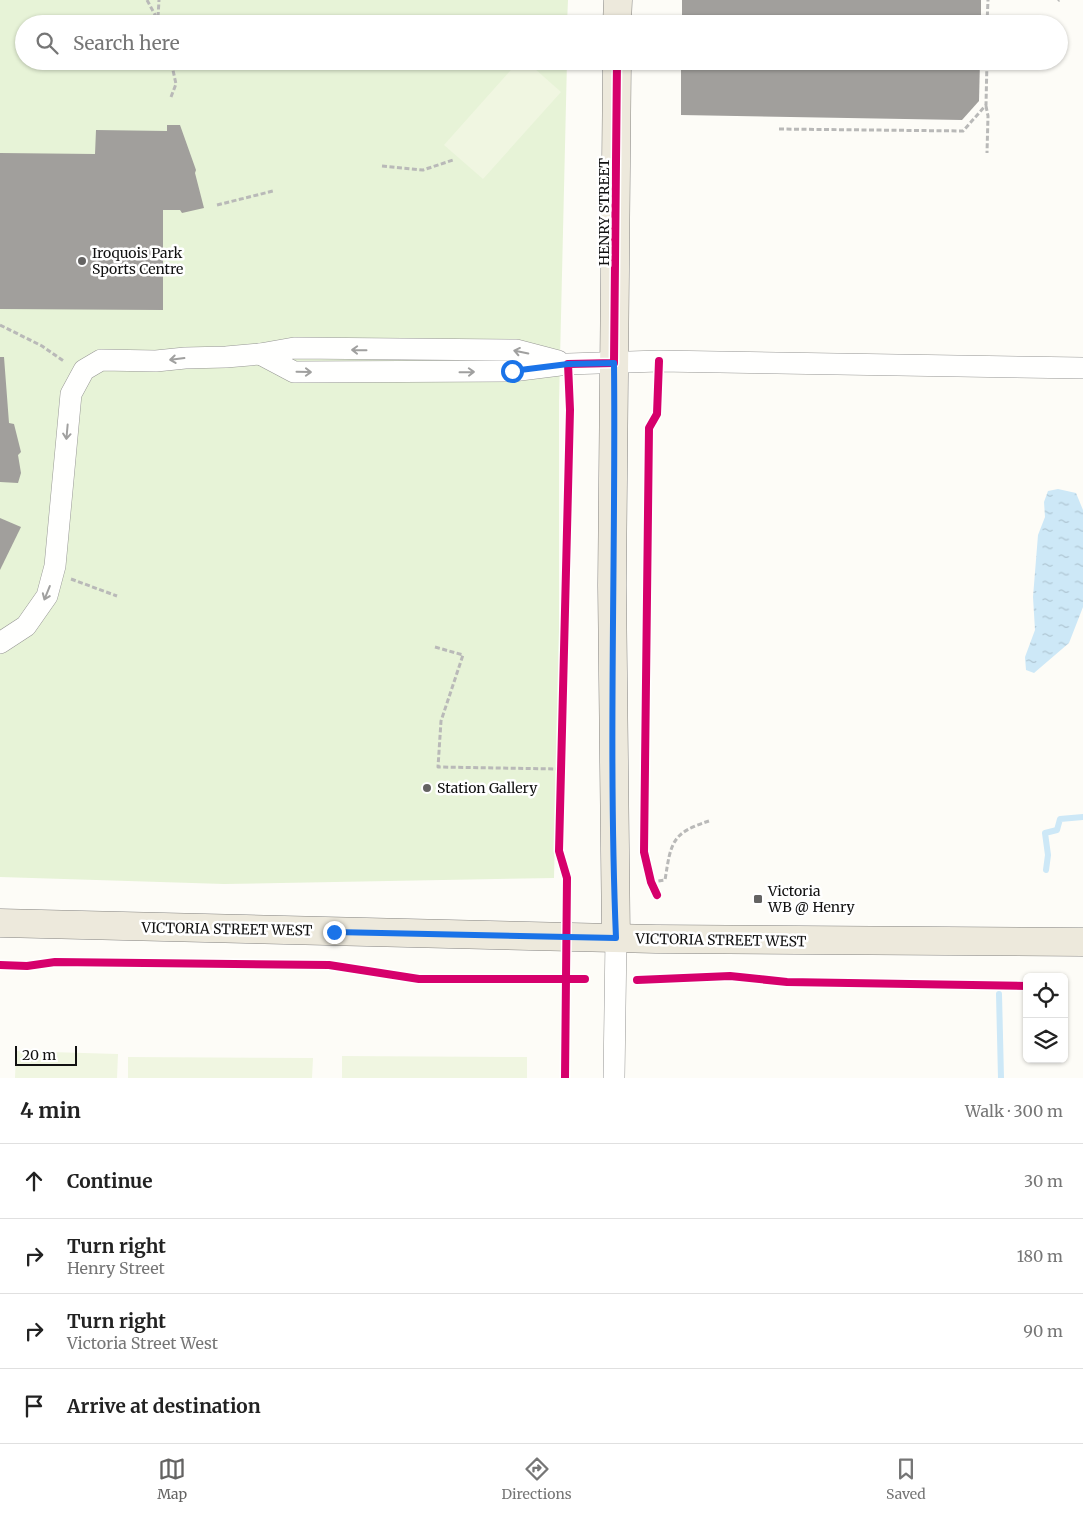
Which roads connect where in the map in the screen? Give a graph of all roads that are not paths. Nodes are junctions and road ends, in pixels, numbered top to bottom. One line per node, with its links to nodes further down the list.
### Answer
1 (618, 0): 2 (main road)
2 (617, 15)
3 (617, 70): 4 (main road, HENRY STREET)
4 (614, 363): 5 (street); 6 (street, one-way to 6); 8 (main road, HENRY STREET)
5 (1083, 368)
6 (0, 643)
7 (0, 924): 8 (main road, VICTORIA STREET WEST)
8 (616, 938): 9 (main road, VICTORIA STREET WEST); 10 (street)
9 (1083, 942)
10 (614, 1078)

